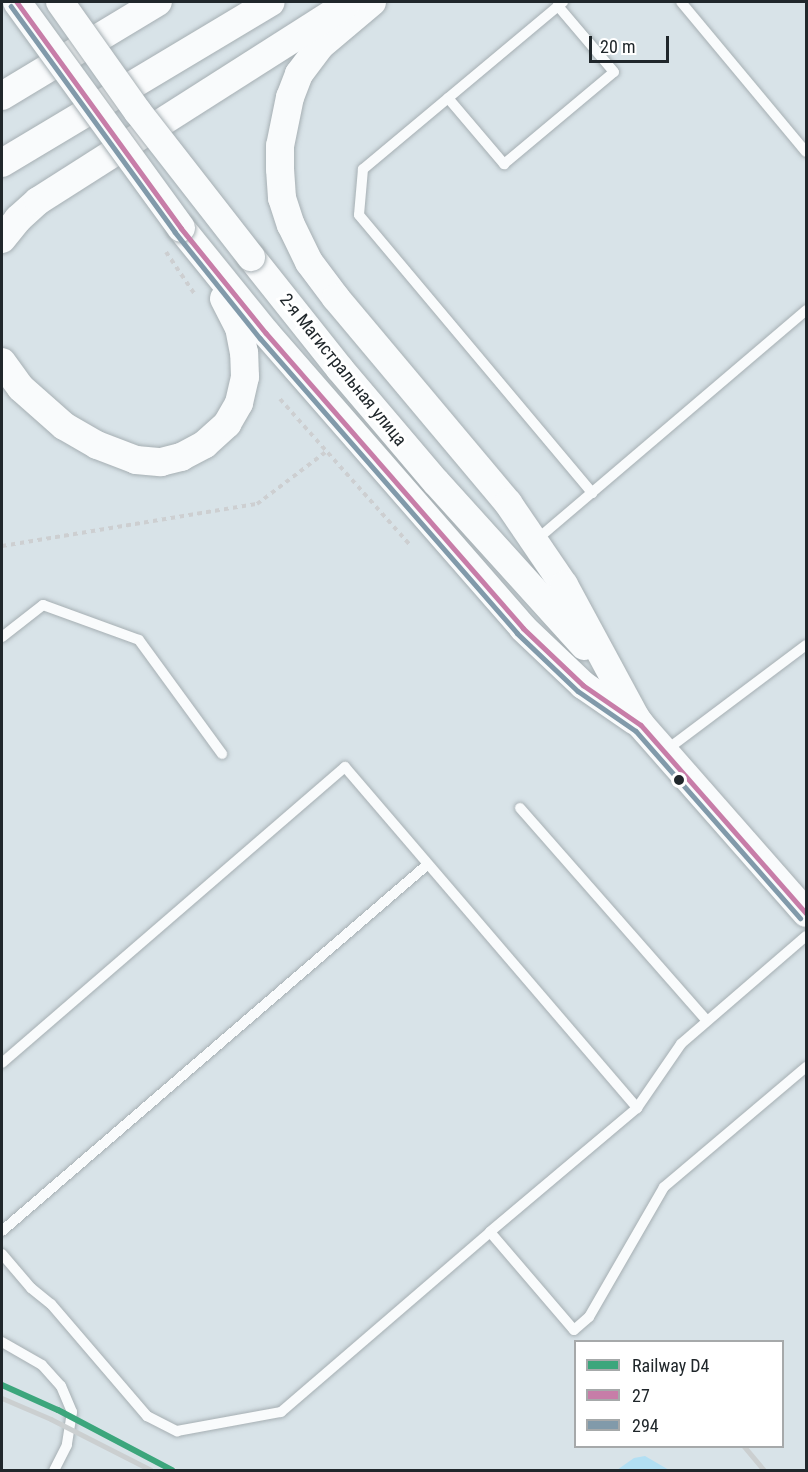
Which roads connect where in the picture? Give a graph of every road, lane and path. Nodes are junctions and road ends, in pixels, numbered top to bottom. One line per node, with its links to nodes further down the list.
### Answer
1 (17, 2): 14 (street, bridge)
2 (60, 2): 25 (street, 2-я Магистральная улица, bridge)
3 (158, 2): 9 (street)
4 (271, 2): 12 (street)
5 (352, 2): 13 (street)
6 (372, 2): 20 (street)
7 (681, 2): 11 (lane)
8 (561, 4): 10 (lane); 10 (lane)
9 (2, 96)
10 (448, 98): 19 (lane)
11 (807, 152)
12 (2, 163)
13 (2, 239)
14 (218, 280): 16 (street); 25 (street, 2-я Магистральная улица)
15 (807, 310): 19 (lane)
16 (2, 362)
17 (280, 399): 18 (path)
18 (327, 451): 21 (path); 22 (path)
19 (592, 493): 20 (lane)
20 (534, 542): 25 (street)
21 (2, 546)
22 (411, 546)
23 (2, 637): 27 (lane)
24 (807, 645): 26 (lane)
25 (639, 722): 26 (street, 2-я Магистральная улица)
26 (665, 751): 30 (street, 2-я Магистральная улица)
27 (222, 754)
28 (520, 808): 32 (lane)
29 (428, 864): 33 (lane); 35 (lane); 36 (lane)
30 (807, 913)
31 (807, 936): 32 (lane)
32 (707, 1021): 35 (lane)
33 (2, 1063)
34 (807, 1066): 37 (lane)
35 (637, 1108): 37 (lane)
36 (2, 1231)
37 (490, 1232): 38 (lane)
38 (2, 1254)
39 (2, 1342): 40 (lane)
40 (54, 1470)

